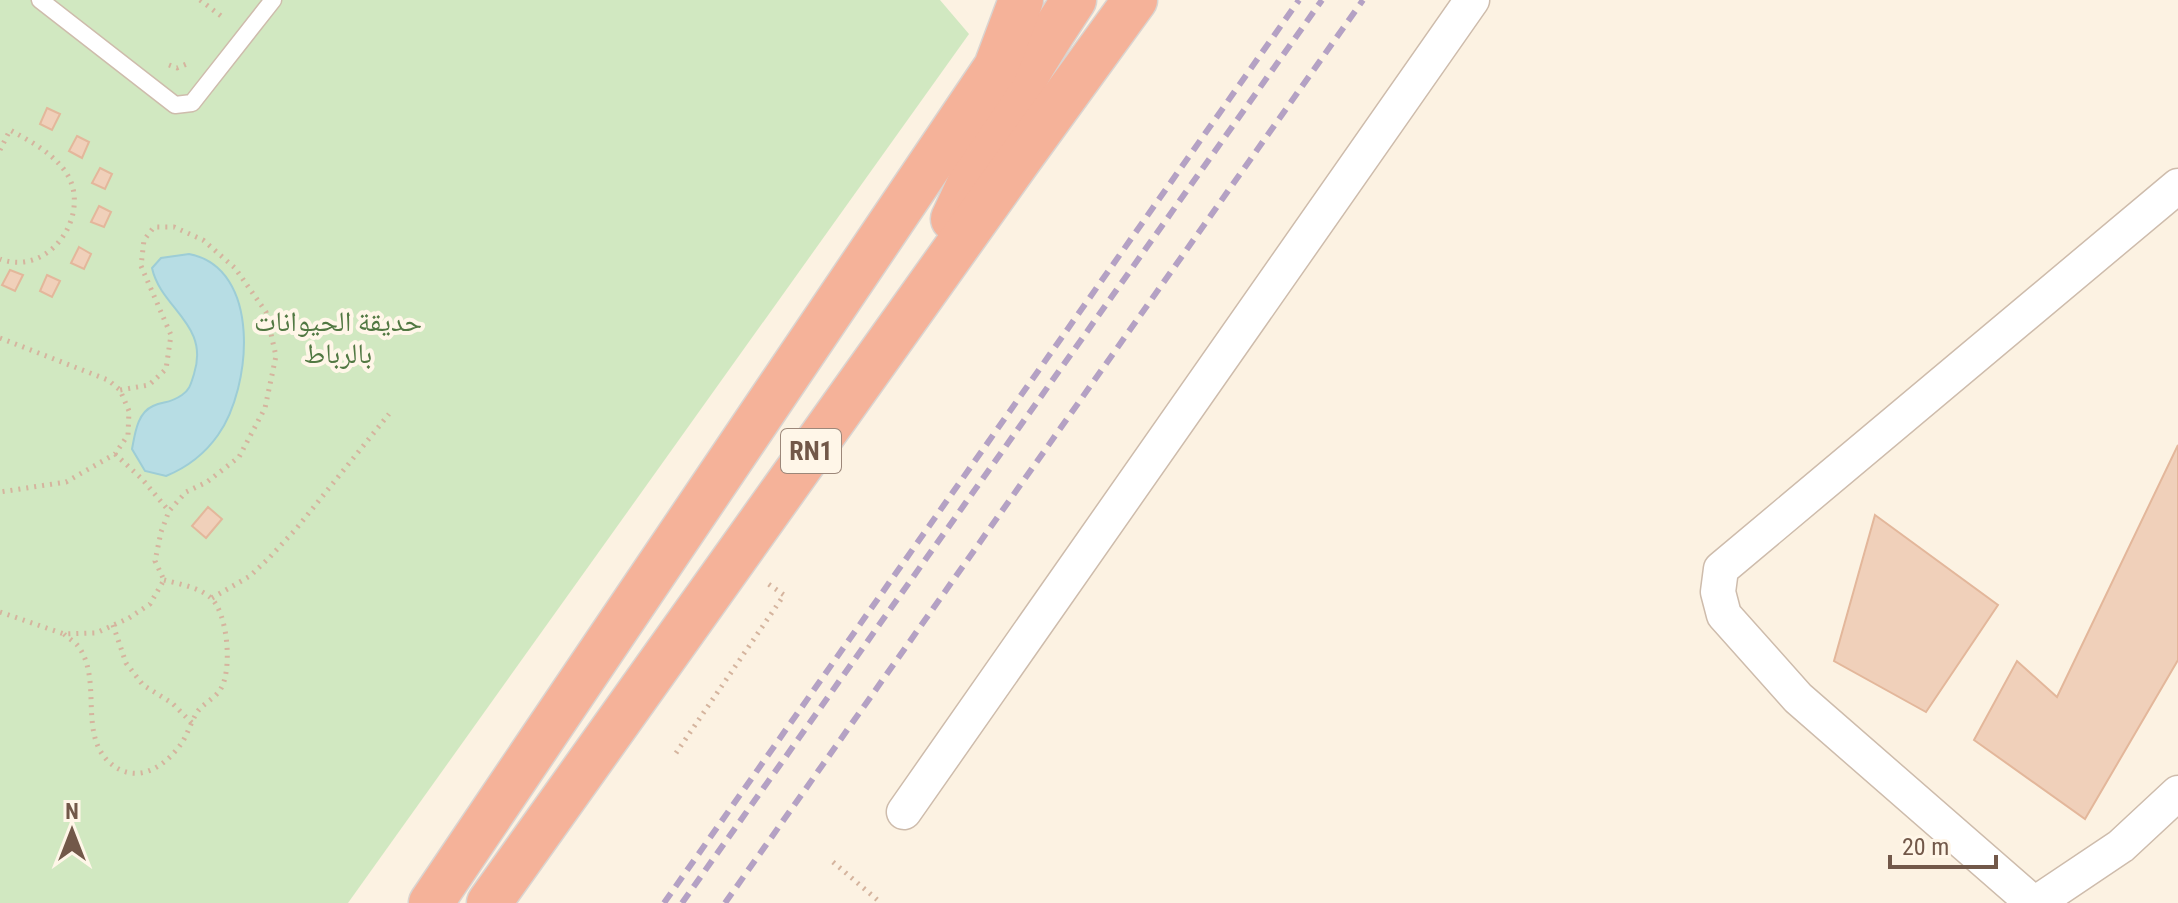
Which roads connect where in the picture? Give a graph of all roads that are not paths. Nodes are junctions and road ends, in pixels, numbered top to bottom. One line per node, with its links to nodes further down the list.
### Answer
1 (40, 0): 2 (lane)
2 (273, 0)
3 (1021, 0): 11 (highway, RN1)
4 (1074, 0): 8 (highway)
5 (1135, 0): 8 (highway, RN1)
6 (1472, 0): 10 (street)
7 (2178, 186): 13 (street)
8 (929, 285): 12 (highway, RN1)
9 (2178, 793): 13 (street)
10 (904, 812)
11 (431, 903)
12 (489, 903)
13 (2034, 903)

